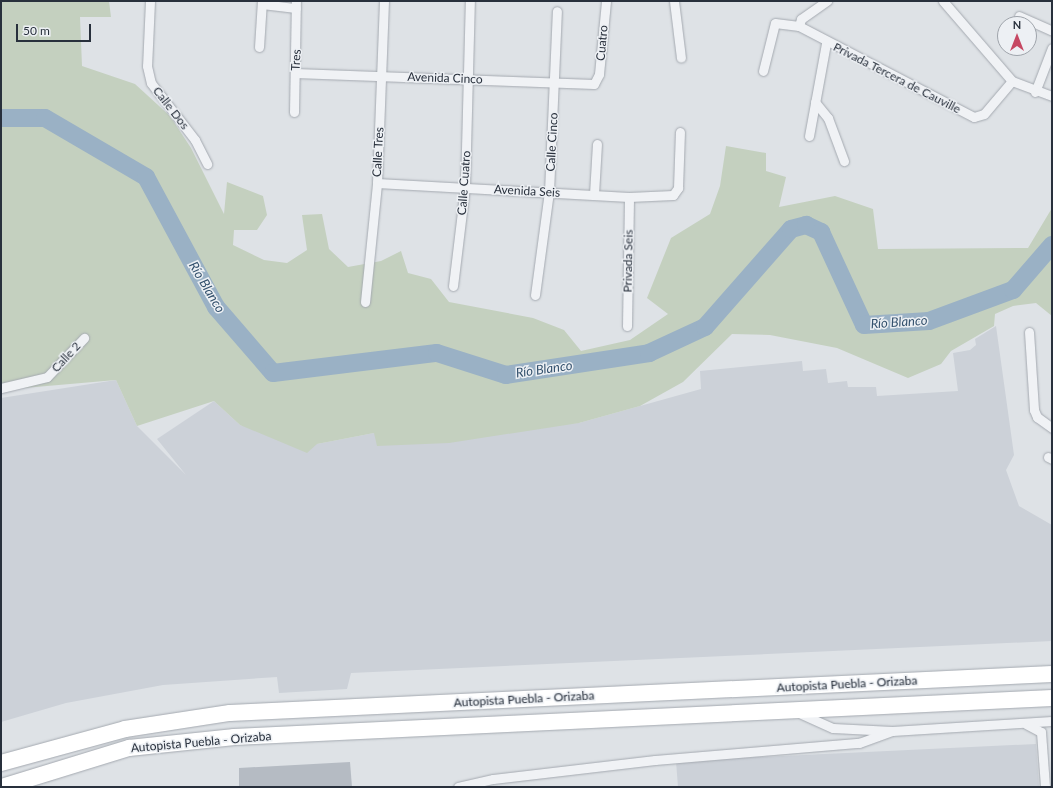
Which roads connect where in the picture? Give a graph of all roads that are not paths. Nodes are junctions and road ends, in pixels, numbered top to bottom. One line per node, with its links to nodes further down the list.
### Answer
1 (150, 1): 33 (street, Calle Dos)
2 (384, 1): 20 (street, Calle Tres)
3 (470, 1): 21 (street, Calle Cuatro)
4 (606, 1): 24 (street, Cuatro)
5 (674, 1): 17 (street)
6 (827, 1): 12 (street)
7 (943, 1): 22 (street)
8 (262, 2): 9 (street); 15 (street)
9 (296, 4): 19 (street, Tres)
10 (557, 11): 23 (street, Calle Cinco)
11 (1037, 24): 13 (street)
12 (798, 26): 14 (street); 18 (street)
13 (1052, 31)
14 (826, 43): 22 (street, Privada Tercera de Cauville); 27 (street, Privada Tercera de Cauville)
15 (259, 46)
16 (1052, 48): 25 (street)
17 (681, 58)
18 (763, 72)
19 (295, 73): 20 (street, Avenida Cinco); 28 (street, Tres)
20 (381, 76): 21 (street, Avenida Cinco); 34 (street, Calle Tres)
21 (468, 78): 23 (street, Avenida Cinco); 35 (street, Calle Cuatro)
22 (1012, 81): 25 (street)
23 (554, 83): 24 (street, Avenida Cinco); 36 (street, Calle Cinco)
24 (594, 84)
25 (1035, 92): 26 (street)
26 (1052, 96)
27 (815, 102): 30 (street, Privada Tercera de Cauville); 32 (street)
28 (294, 112)
29 (680, 132): 38 (street, Avenida Seis)
30 (809, 136)
31 (597, 144): 37 (street)
32 (844, 161)
33 (207, 164)
34 (377, 183): 35 (street, Avenida Seis); 41 (street, Calle Tres)
35 (465, 187): 36 (street, Avenida Seis); 39 (street, Calle Cuatro)
36 (549, 192): 37 (street, Avenida Seis); 40 (street, Calle Cinco)
37 (594, 194): 38 (street, Avenida Seis)
38 (629, 197): 42 (street, Privada Seis)
39 (454, 286)
40 (535, 295)
41 (365, 302)
42 (627, 326)
43 (1029, 332): 46 (street)
44 (84, 338): 45 (street, Calle 2)
45 (1, 388)
46 (1052, 428)
47 (1052, 674): 53 (highway, Autopista Puebla - Orizaba)
48 (1052, 698): 49 (highway, Autopista Puebla - Orizaba)
49 (790, 710): 52 (street); 54 (highway, Autopista Puebla - Orizaba)
50 (1052, 721): 51 (street)
51 (1017, 722): 52 (street); 56 (street)
52 (892, 731): 55 (street)
53 (1, 763)
54 (2, 787)
55 (458, 787)
56 (1045, 787)

